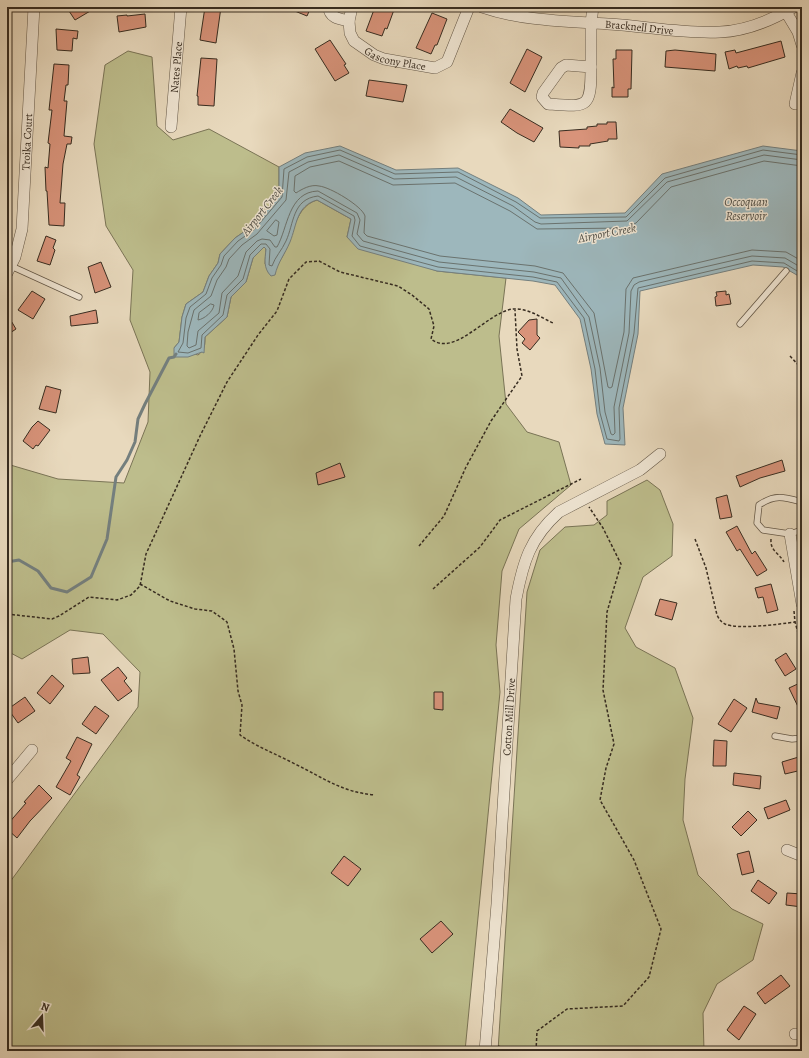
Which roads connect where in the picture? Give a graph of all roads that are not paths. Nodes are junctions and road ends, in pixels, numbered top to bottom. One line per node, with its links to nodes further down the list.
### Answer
1 (34, 7): 16 (street, Troika Court)
2 (181, 7): 15 (street, Nates Place)
3 (329, 7): 9 (street)
4 (352, 7): 9 (street, Gascony Place)
5 (469, 7): 9 (street, Gascony Place)
6 (482, 7): 10 (street, Bracknell Drive)
7 (594, 7): 10 (street)
8 (790, 9): 10 (street, Bracknell Drive); 11 (street)
9 (349, 22)
10 (591, 23): 12 (street)
11 (802, 46)
12 (591, 67): 12 (street)
13 (802, 73): 14 (street)
14 (795, 104)
15 (171, 127)
16 (9, 270): 18 (lane)
17 (786, 271): 19 (lane)
18 (79, 297)
19 (740, 324)
20 (660, 454): 31 (street, Cotton Mill Drive)
21 (802, 502): 23 (lane)
22 (802, 530): 23 (lane)
23 (790, 534): 24 (street)
24 (798, 607)
25 (775, 736): 26 (lane)
26 (802, 738)
27 (32, 750): 28 (street)
28 (7, 780)
29 (787, 850): 30 (street)
30 (802, 856)
31 (485, 1051)

